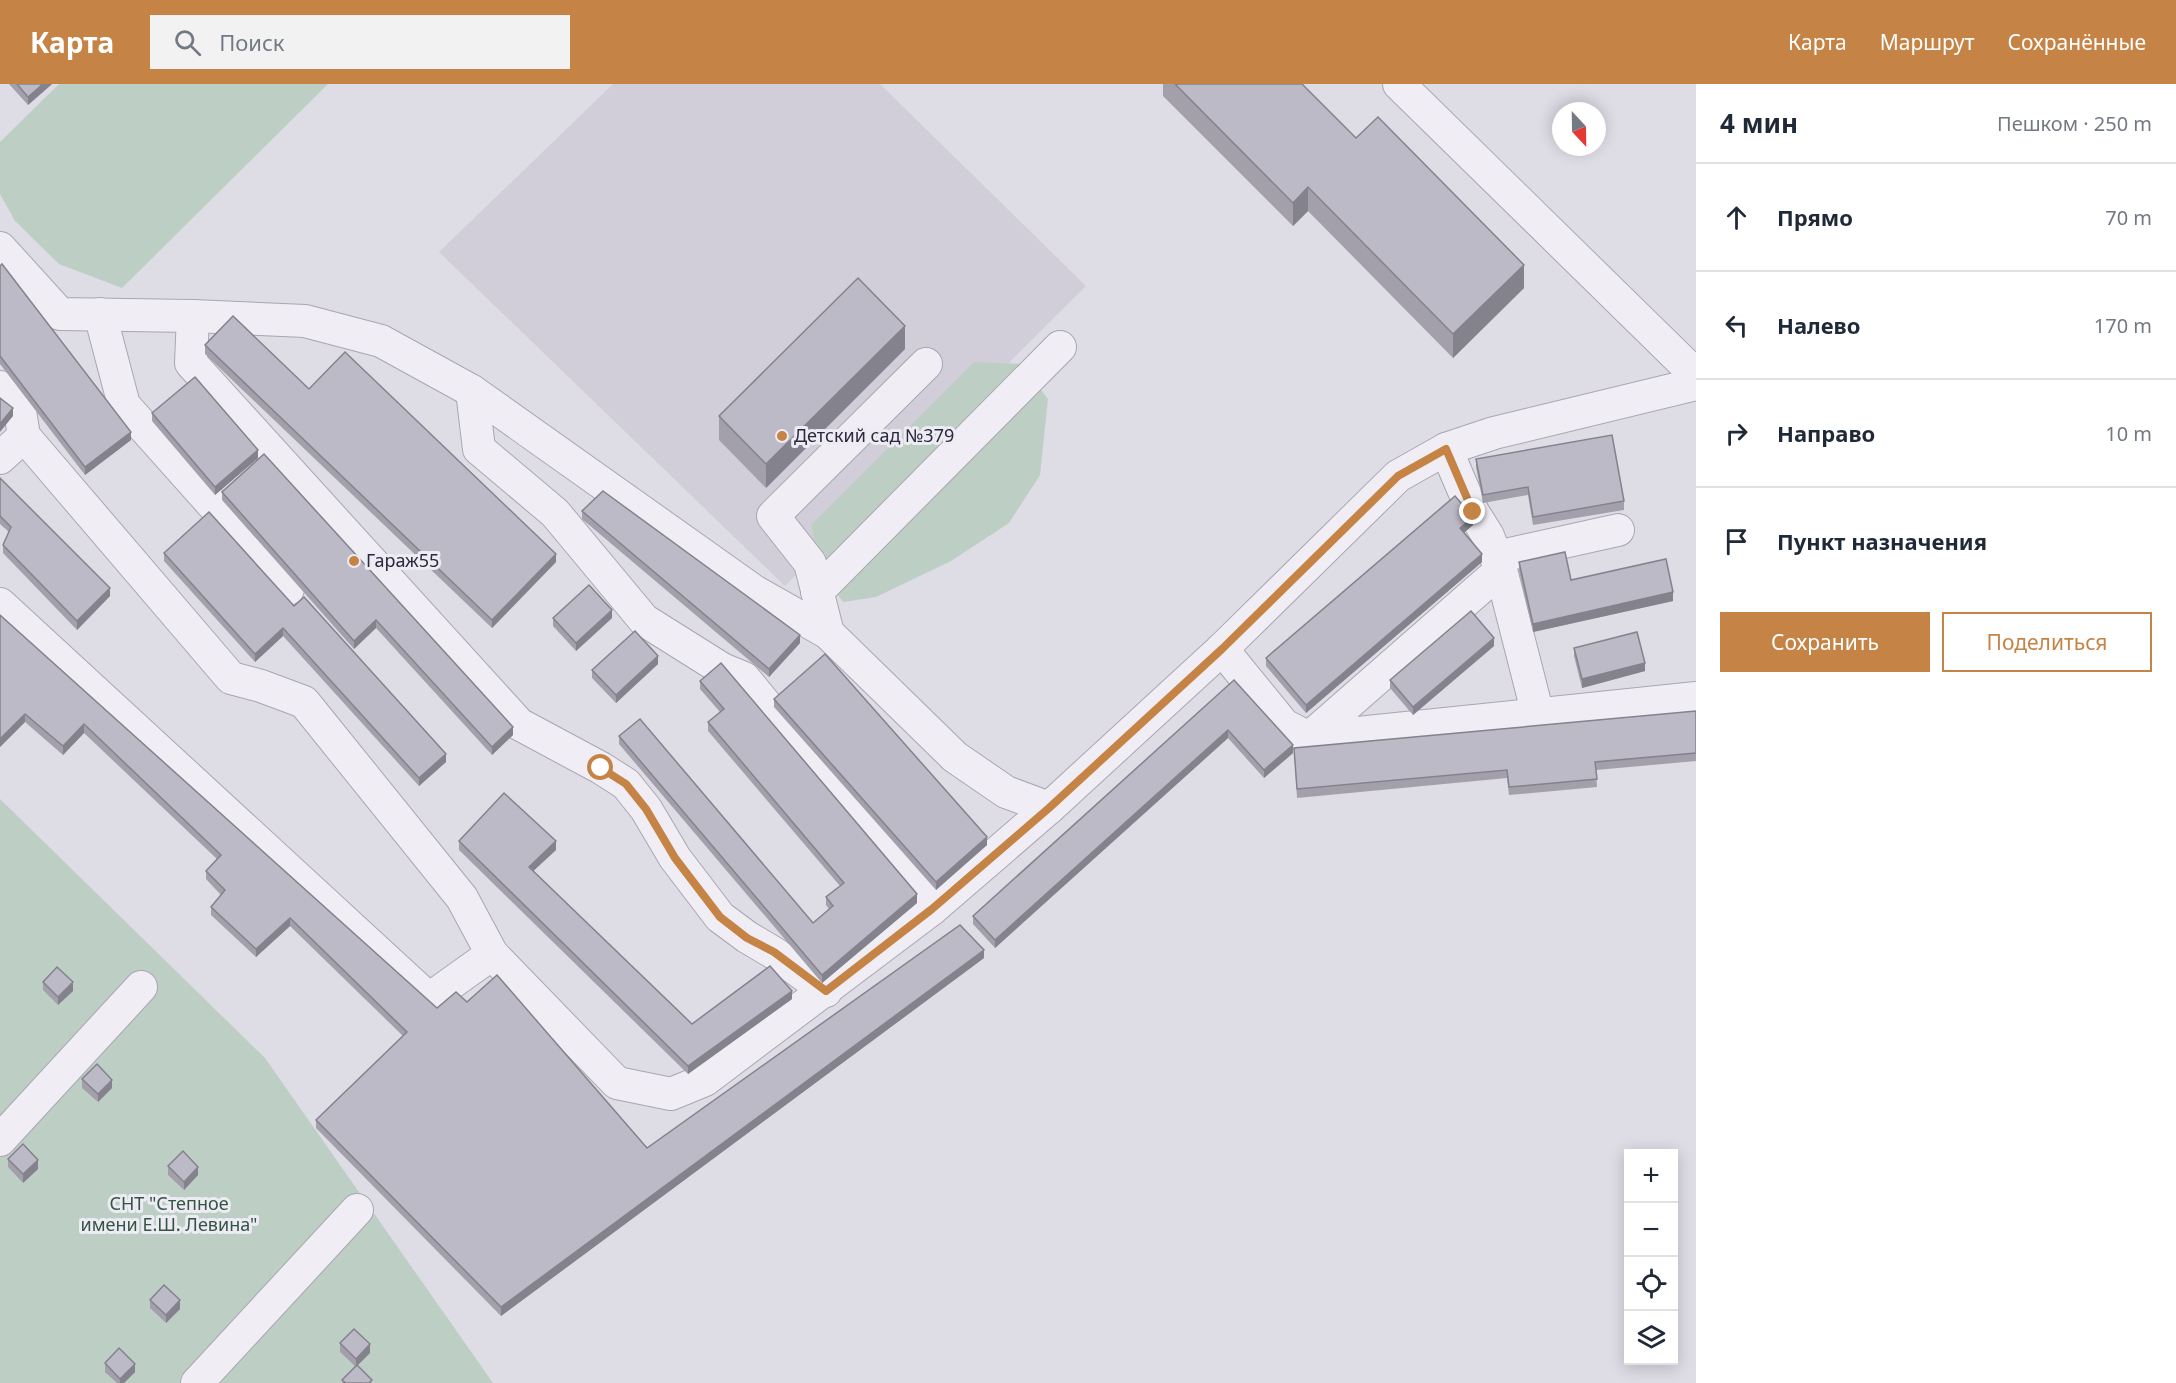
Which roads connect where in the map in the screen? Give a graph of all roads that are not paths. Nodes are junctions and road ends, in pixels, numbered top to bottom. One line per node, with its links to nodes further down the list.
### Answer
1 (1399, 84): 7 (street)
2 (0, 248): 3 (street)
3 (99, 314): 4 (street); 16 (street)
4 (193, 316): 10 (street); 28 (street)
5 (1060, 347): 17 (street)
6 (926, 364): 17 (street)
7 (1696, 375)
8 (1696, 384): 12 (street)
9 (0, 387): 11 (street)
10 (472, 391): 19 (street); 25 (street)
11 (24, 436): 13 (street); 26 (street)
12 (1446, 449): 15 (street); 20 (street)
13 (0, 458)
14 (1618, 530): 15 (street)
15 (1498, 564): 22 (street); 23 (street)
16 (288, 589)
17 (817, 592): 19 (street)
18 (0, 604): 26 (street)
19 (828, 633): 24 (street)
20 (1222, 649): 23 (street); 24 (street)
21 (1696, 698): 22 (street)
22 (1538, 714): 23 (street)
23 (1309, 738)
24 (1049, 808): 25 (street)
25 (932, 909): 28 (street)
26 (492, 954): 28 (street)
27 (141, 987): 29 (street)
28 (826, 991)
29 (0, 1140)
30 (357, 1210): 31 (street)
31 (196, 1383)

